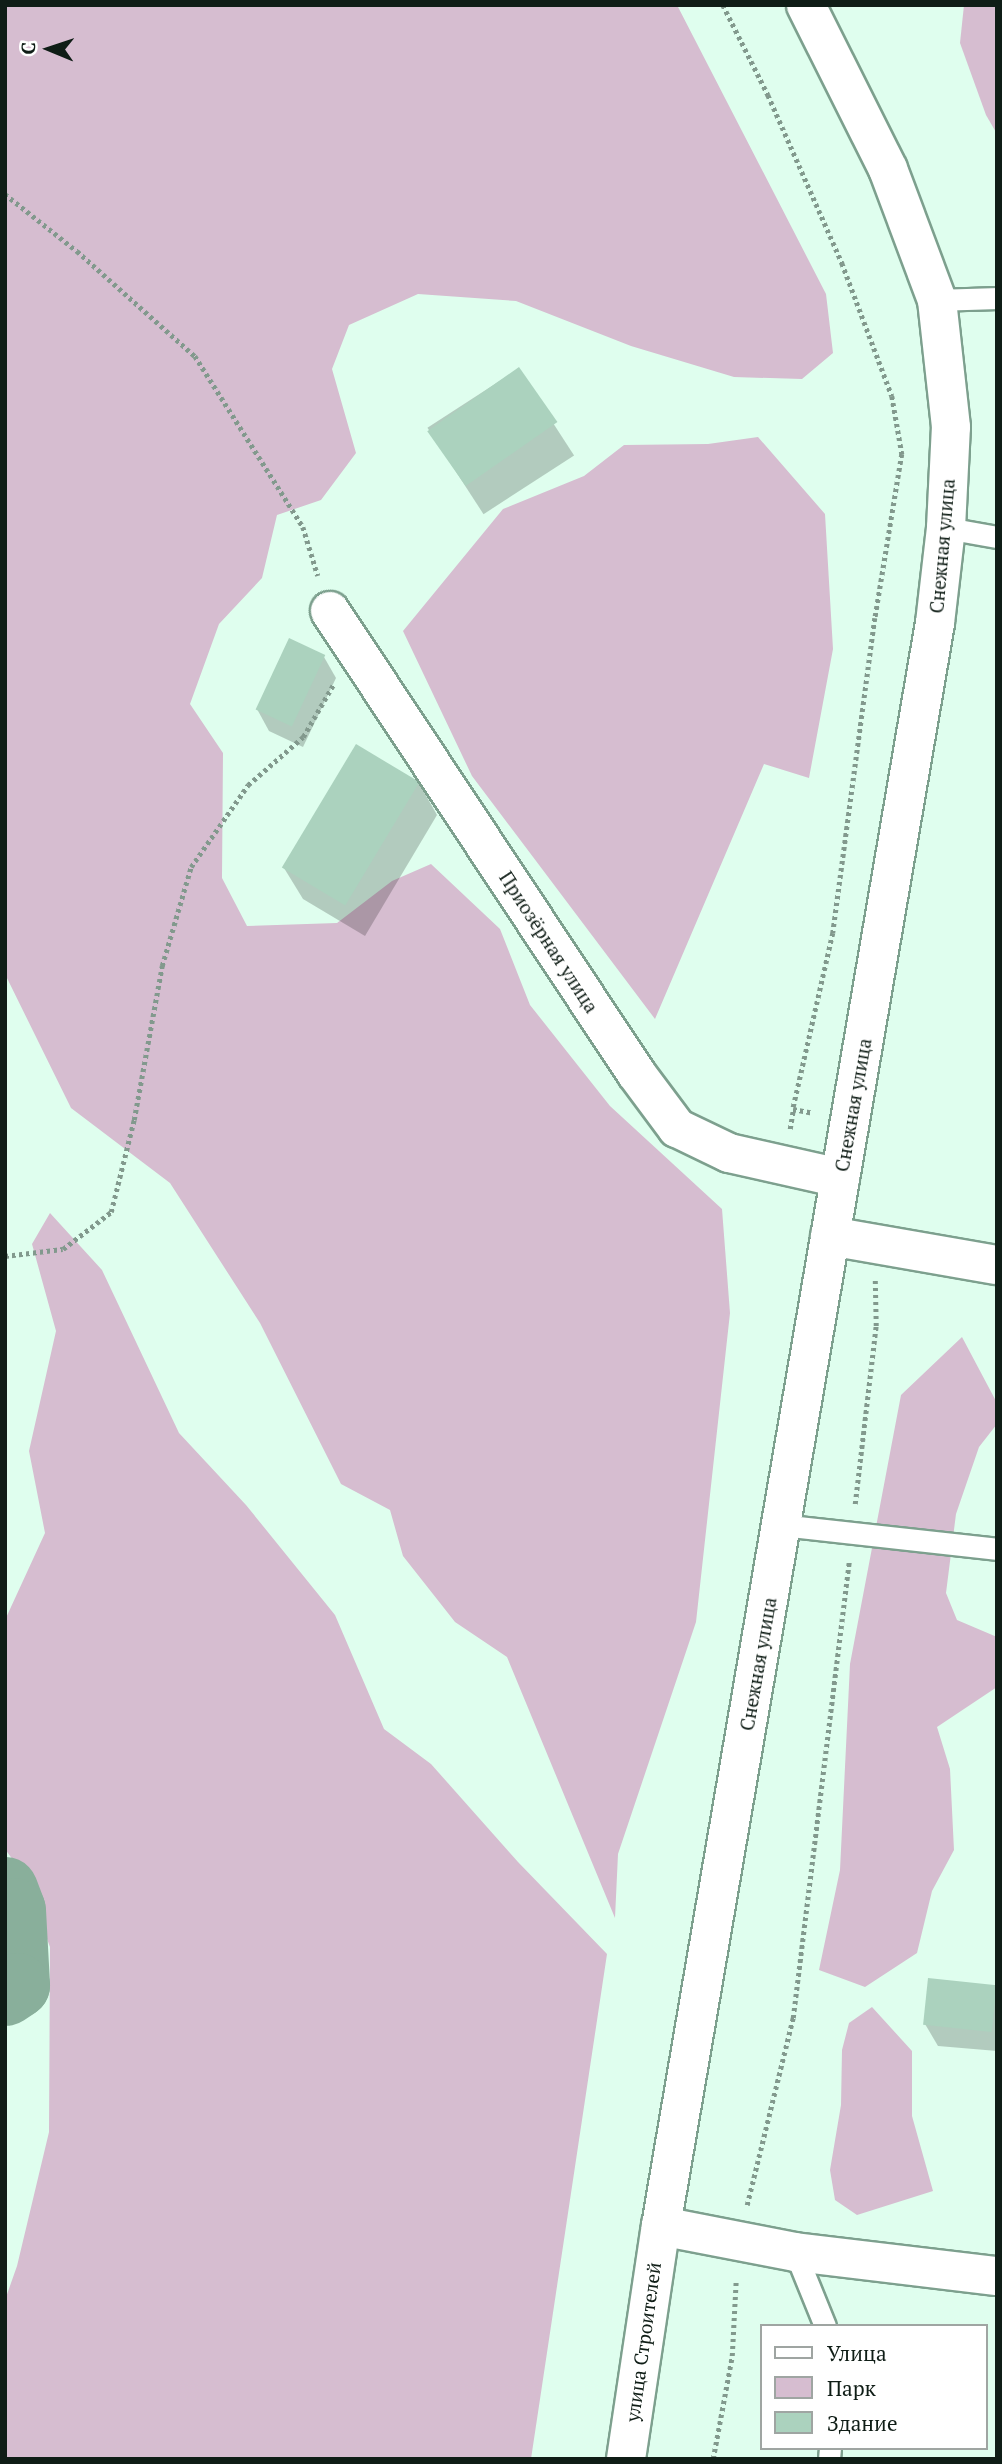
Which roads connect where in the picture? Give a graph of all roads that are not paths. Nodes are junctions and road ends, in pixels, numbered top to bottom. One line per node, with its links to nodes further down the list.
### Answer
1 (812, 7): 3 (street, Снежная улица)
2 (997, 298): 3 (lane)
3 (937, 300): 4 (street, Снежная улица)
4 (946, 528): 5 (lane); 7 (street, Снежная улица)
5 (997, 537)
6 (330, 611): 7 (street, Приозёрная улица)
7 (840, 1178): 8 (street, Снежная улица)
8 (830, 1236): 9 (street); 10 (street, Снежная улица)
9 (997, 1265)
10 (781, 1525): 11 (lane); 12 (street, Снежная улица)
11 (997, 1549)
12 (661, 2226): 13 (street); 16 (street, улица Строителей)
13 (795, 2252): 14 (street); 15 (lane)
14 (997, 2276)
15 (824, 2324)
16 (626, 2459)

